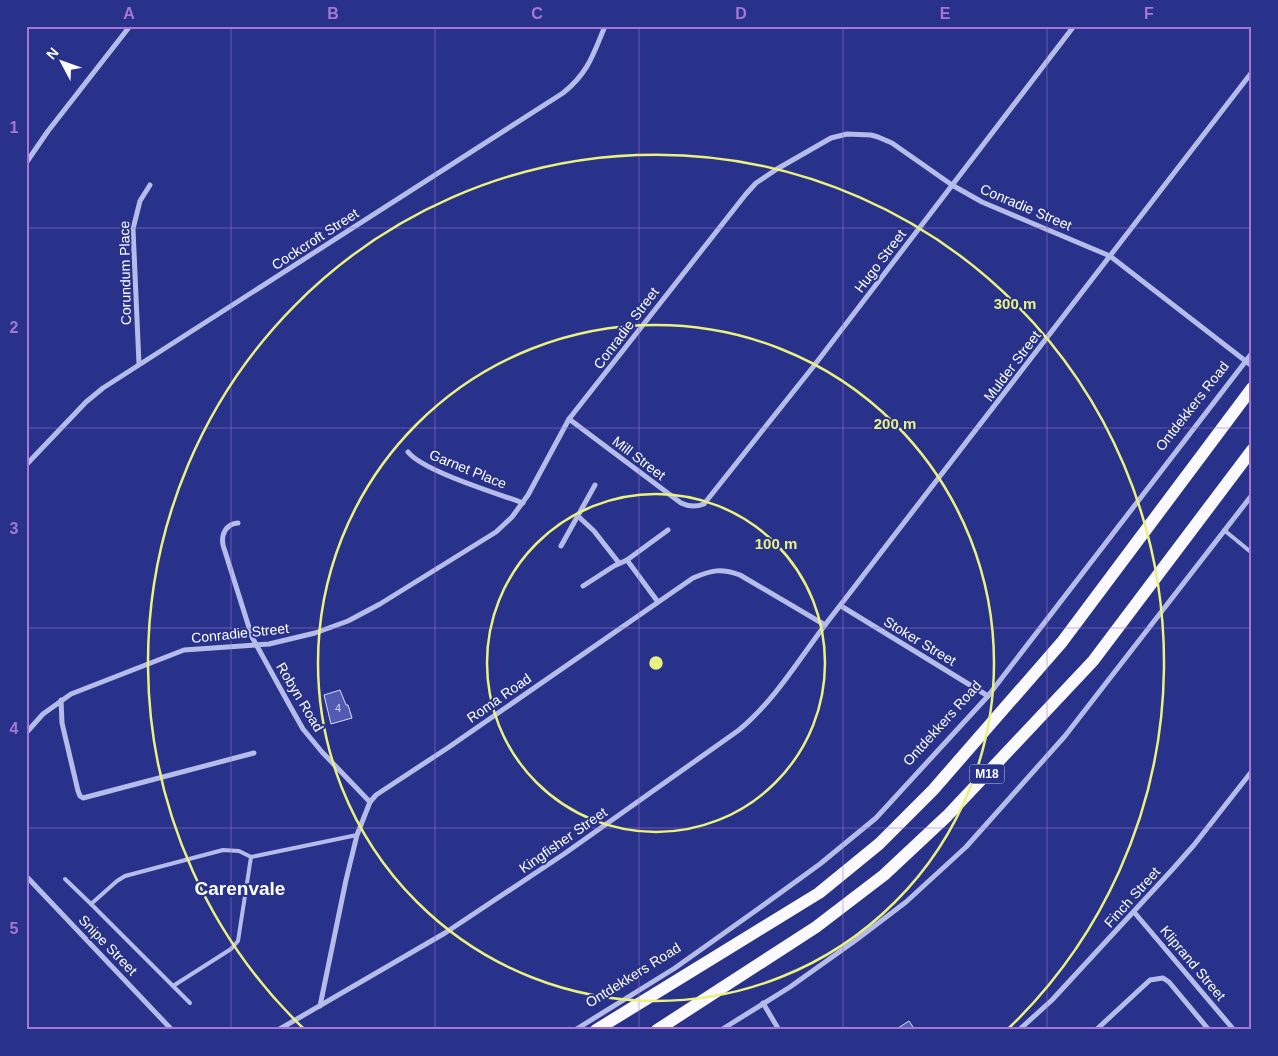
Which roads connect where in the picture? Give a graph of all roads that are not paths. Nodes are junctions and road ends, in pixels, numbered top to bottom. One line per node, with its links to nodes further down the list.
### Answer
1 (130, 26): 5 (street)
2 (605, 26): 11 (street, Cockcroft Street)
3 (1074, 26): 7 (street, Hugo Street)
4 (1252, 72): 8 (street, Mulder Street)
5 (26, 163)
6 (150, 185): 11 (street, Corundum Place)
7 (952, 185): 8 (street, Conradie Street); 14 (street, Conradie Street); 21 (street, Hugo Street)
8 (1110, 256): 10 (street, Conradie Street); 32 (street, Mulder Street)
9 (1252, 353): 10 (street, Ontdekkers Road)
10 (1246, 361): 12 (street, Conradie Street); 35 (street, Ontdekkers Road)
11 (139, 364): 17 (street, Cockcroft Street)
12 (1252, 366)
13 (1252, 388): 54 (main road, Ontdekkers Road / M18)
14 (569, 419): 20 (street, Conradie Street); 21 (street, Mill Street)
15 (1252, 450): 55 (main road, M18)
16 (408, 452): 20 (street, Garnet Place)
17 (26, 465)
18 (595, 485): 22 (street)
19 (1252, 495): 25 (street)
20 (523, 503): 34 (street, Conradie Street)
21 (699, 506)
22 (578, 516): 26 (street); 29 (street)
23 (238, 524): 34 (street, Robyn Road)
24 (668, 530): 28 (street)
25 (1224, 530): 27 (lane); 49 (street)
26 (561, 546)
27 (1252, 553)
28 (627, 560): 29 (street); 31 (street)
29 (619, 564): 30 (street)
30 (582, 586)
31 (658, 602): 33 (street, Roma Road); 40 (street, Roma Road)
32 (841, 606): 33 (street, Mulder Street); 35 (street, Stoker Street)
33 (825, 625): 50 (street, Kingfisher Street)
34 (257, 644): 36 (street, Conradie Street); 40 (street, Robyn Road)
35 (988, 696): 53 (street, Ontdekkers Road)
36 (61, 700): 37 (street, Conradie Street); 38 (street)
37 (26, 733)
38 (254, 753)
39 (1252, 771): 46 (street, Finch Street)
40 (370, 802): 41 (street, Roma Road)
41 (357, 835): 42 (lane); 50 (street, Roma Road)
42 (251, 857): 45 (lane); 47 (lane)
43 (26, 876): 51 (street, Snipe Street)
44 (65, 879): 45 (lane)
45 (91, 904): 47 (lane)
46 (1134, 912): 58 (street, Finch Street); 61 (street, Kliprand Street)
47 (173, 986): 48 (lane)
48 (190, 1003)
49 (763, 1003): 56 (street); 57 (street)
50 (320, 1006): 52 (street, Kingfisher Street)
51 (172, 1030)
52 (278, 1030)
53 (575, 1030)
54 (596, 1030)
55 (657, 1030)
56 (721, 1030)
57 (779, 1030)
58 (1019, 1030)
59 (1096, 1030): 60 (street)
60 (1209, 1030)
61 (1234, 1030)

